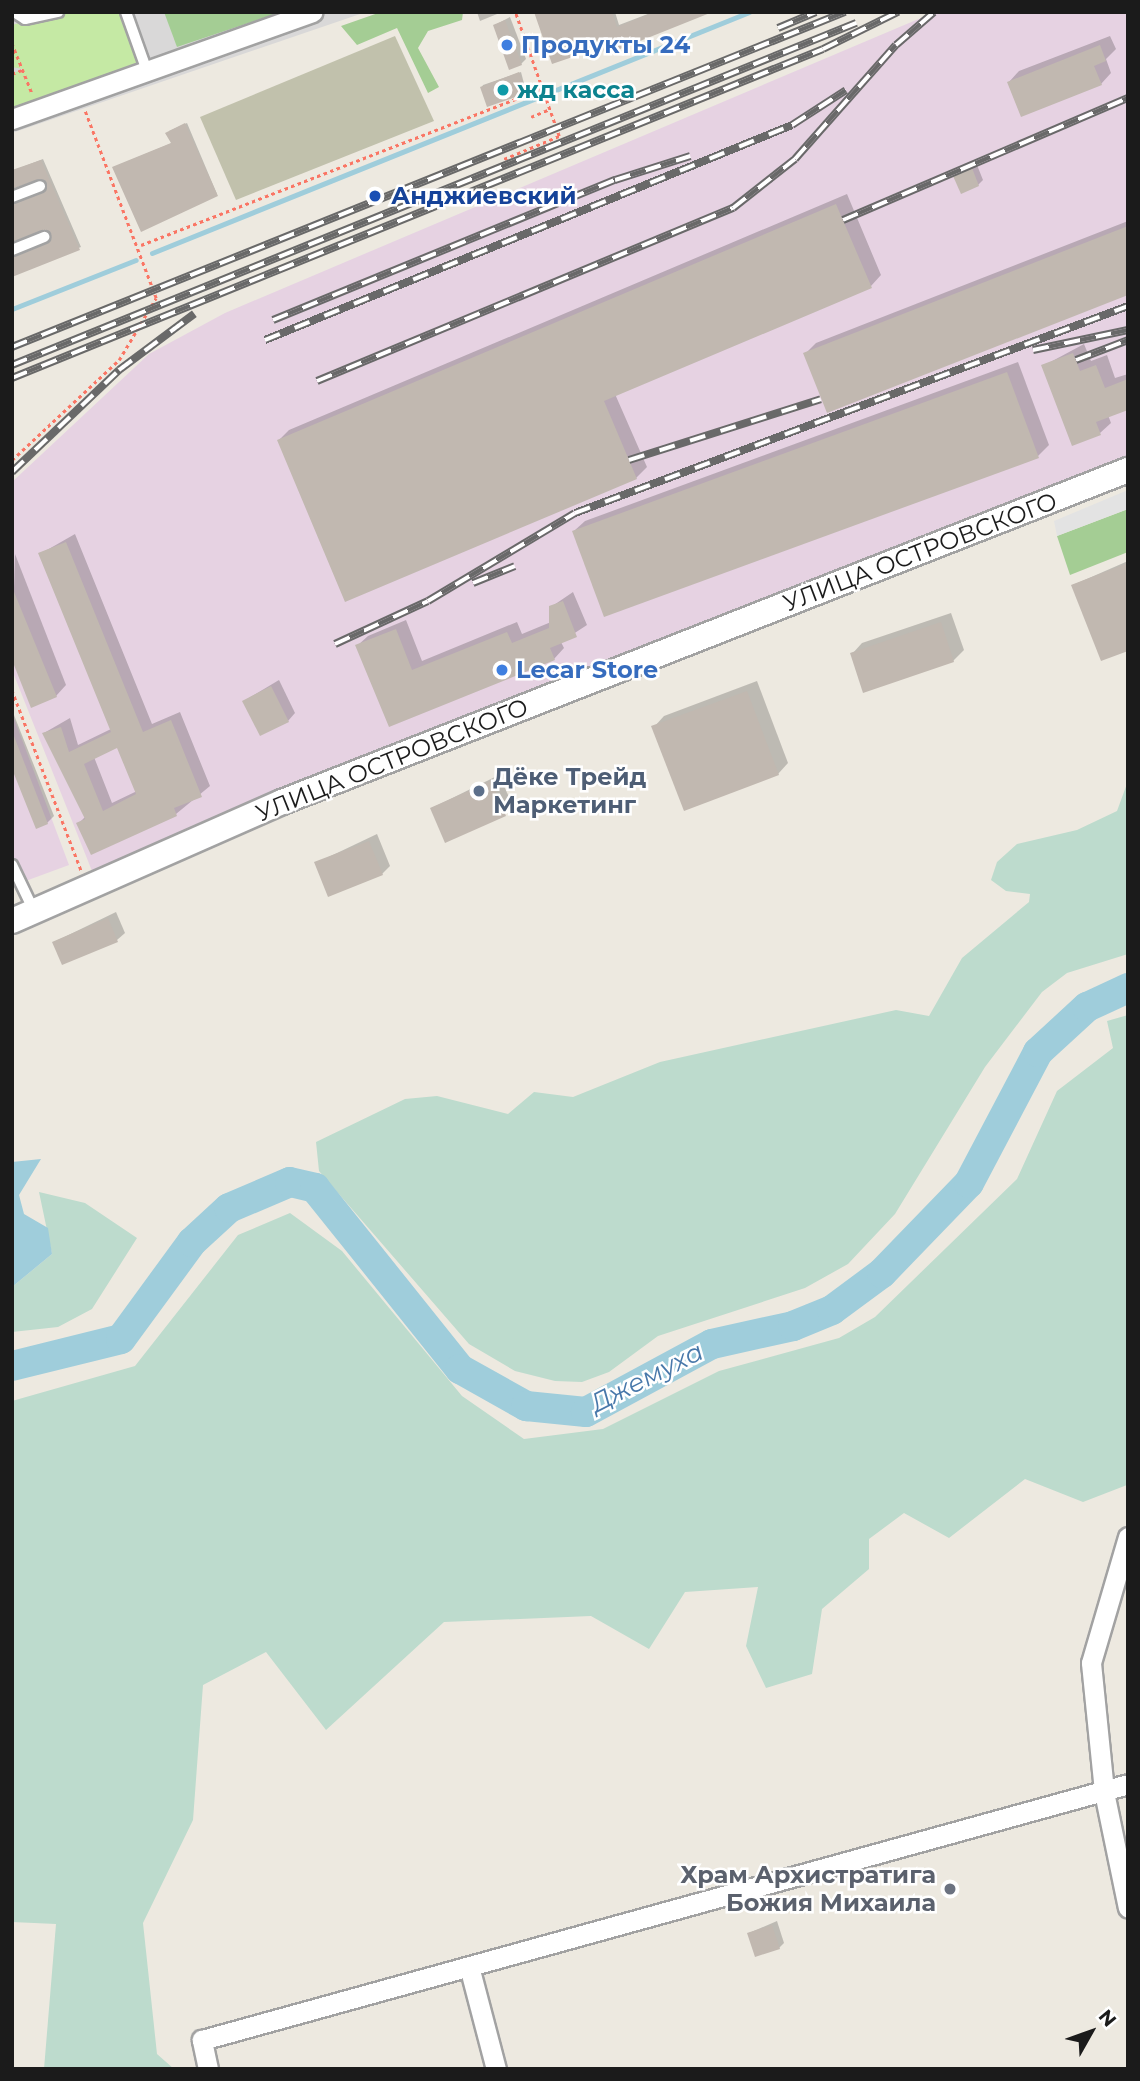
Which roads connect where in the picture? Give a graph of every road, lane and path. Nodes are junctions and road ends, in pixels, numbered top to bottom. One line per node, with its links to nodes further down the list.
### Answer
1 (14, 12): 2 (lane)
2 (58, 12)
3 (126, 12): 8 (lane)
4 (313, 12): 8 (street)
5 (515, 12): 10 (path)
6 (12, 43): 7 (path)
7 (23, 69): 9 (path); 12 (path)
8 (148, 71): 11 (street)
9 (12, 74)
10 (542, 90): 13 (path); 20 (path)
11 (78, 95): 12 (street); 20 (path)
12 (38, 109): 15 (street)
13 (550, 109): 14 (path); 16 (path)
14 (531, 117)
15 (12, 118)
16 (504, 159)
17 (40, 186): 18 (lane)
18 (12, 197)
19 (45, 237): 21 (lane)
20 (141, 245): 22 (path)
21 (12, 250)
22 (12, 460)
23 (1128, 470): 26 (street, УЛИЦА ОСТРОВСКОГО)
24 (12, 690): 26 (path)
25 (12, 865): 27 (lane)
26 (88, 888): 27 (street, УЛИЦА ОСТРОВСКОГО)
27 (23, 916)
28 (1128, 1537): 30 (street)
29 (1128, 1784): 30 (street)
30 (1104, 1792): 31 (street); 32 (street)
31 (1128, 1908)
32 (470, 1970): 33 (street); 34 (street)
33 (208, 2069)
34 (496, 2069)

